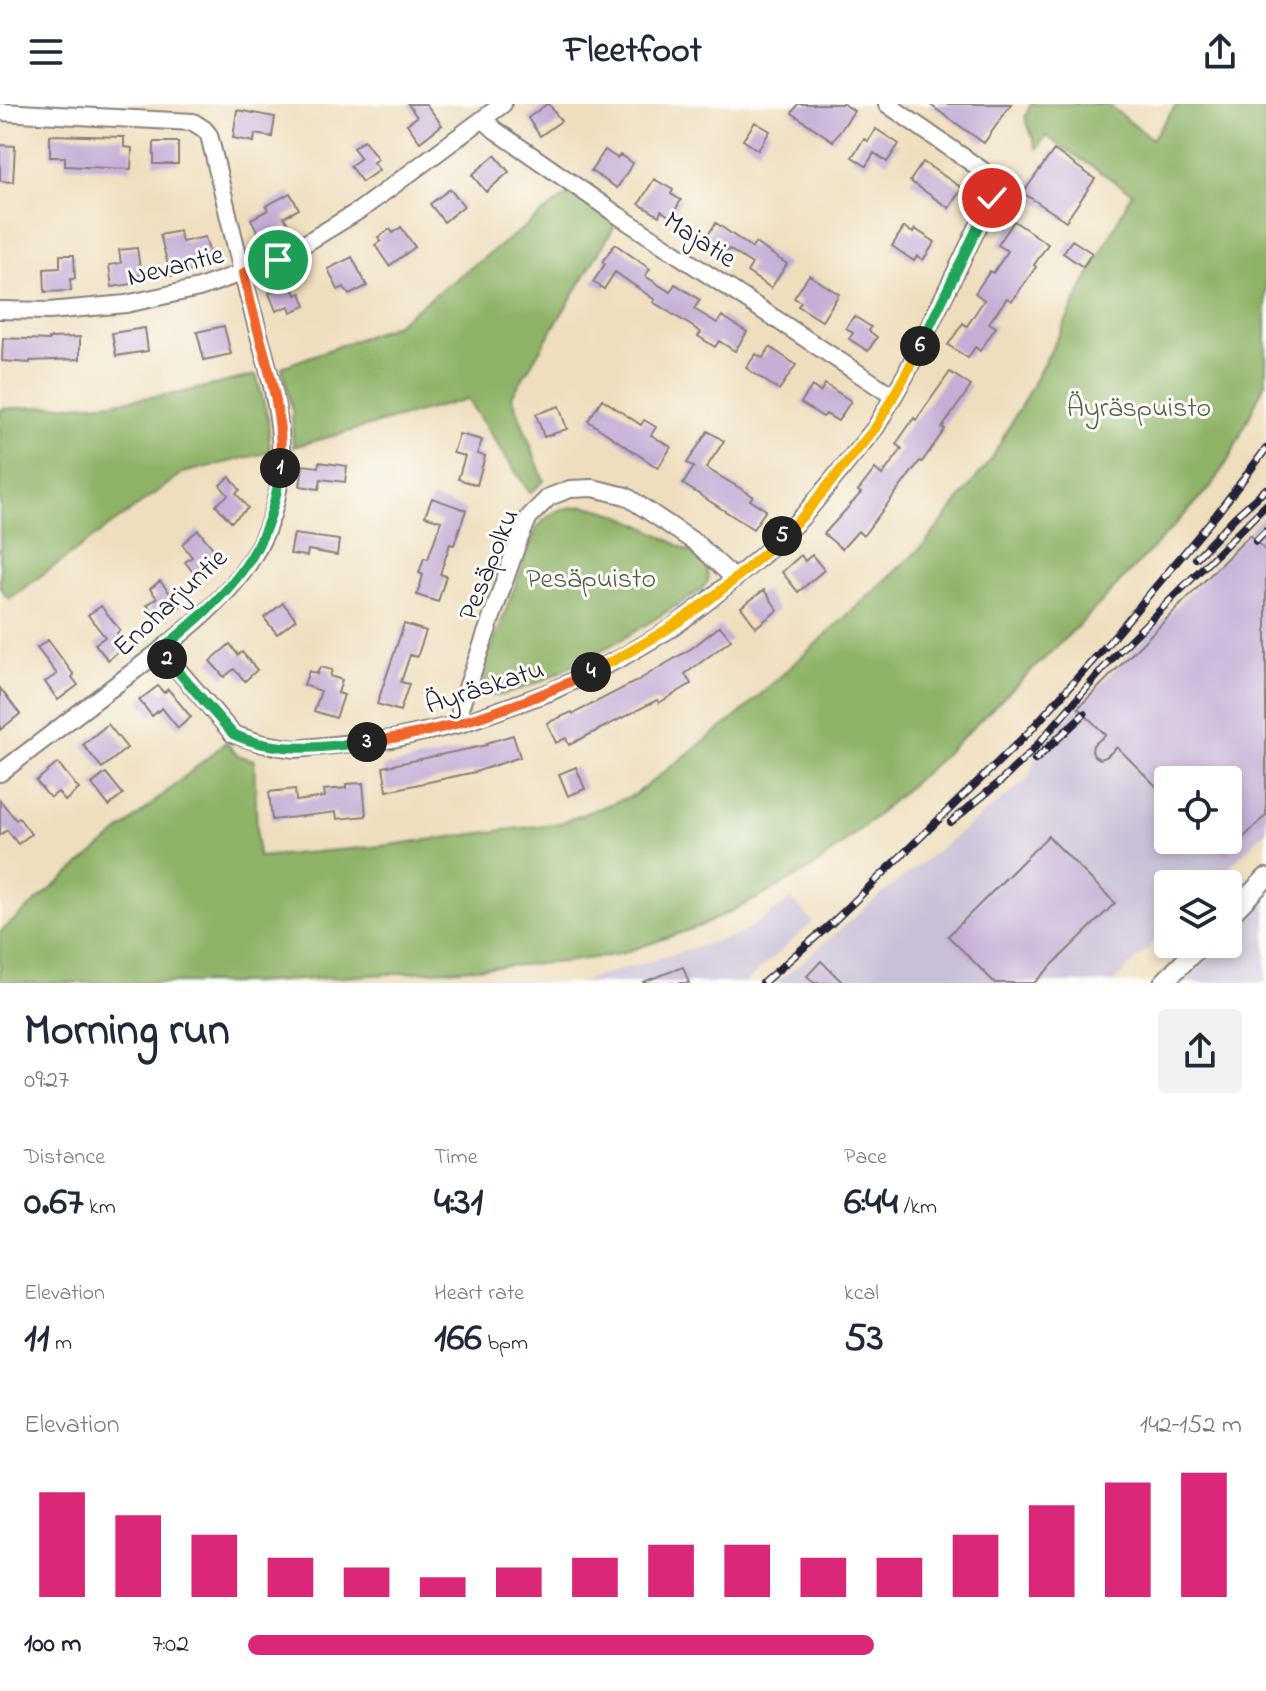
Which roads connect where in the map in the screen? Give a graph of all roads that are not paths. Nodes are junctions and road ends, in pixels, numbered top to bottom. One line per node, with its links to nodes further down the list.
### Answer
1 (503, 104): 4 (street, Nevantie)
2 (887, 104): 7 (street, Äyräskatu)
3 (0, 112): 5 (street, Enoharjuntie)
4 (483, 119): 5 (street, Nevantie); 7 (street, Majatie)
5 (244, 273): 6 (street, Nevantie); 9 (street, Enoharjuntie)
6 (0, 310)
7 (893, 396): 8 (street, Äyräskatu)
8 (735, 579): 10 (street, Äyräskatu); 10 (street, Pesäpolku)
9 (161, 650): 10 (street, Äyräskatu); 11 (street, Enoharjuntie)
10 (460, 724)
11 (0, 773)
12 (1266, 878): 13 (street)
13 (1242, 903)
14 (1188, 958): 15 (street)
15 (1163, 983)

